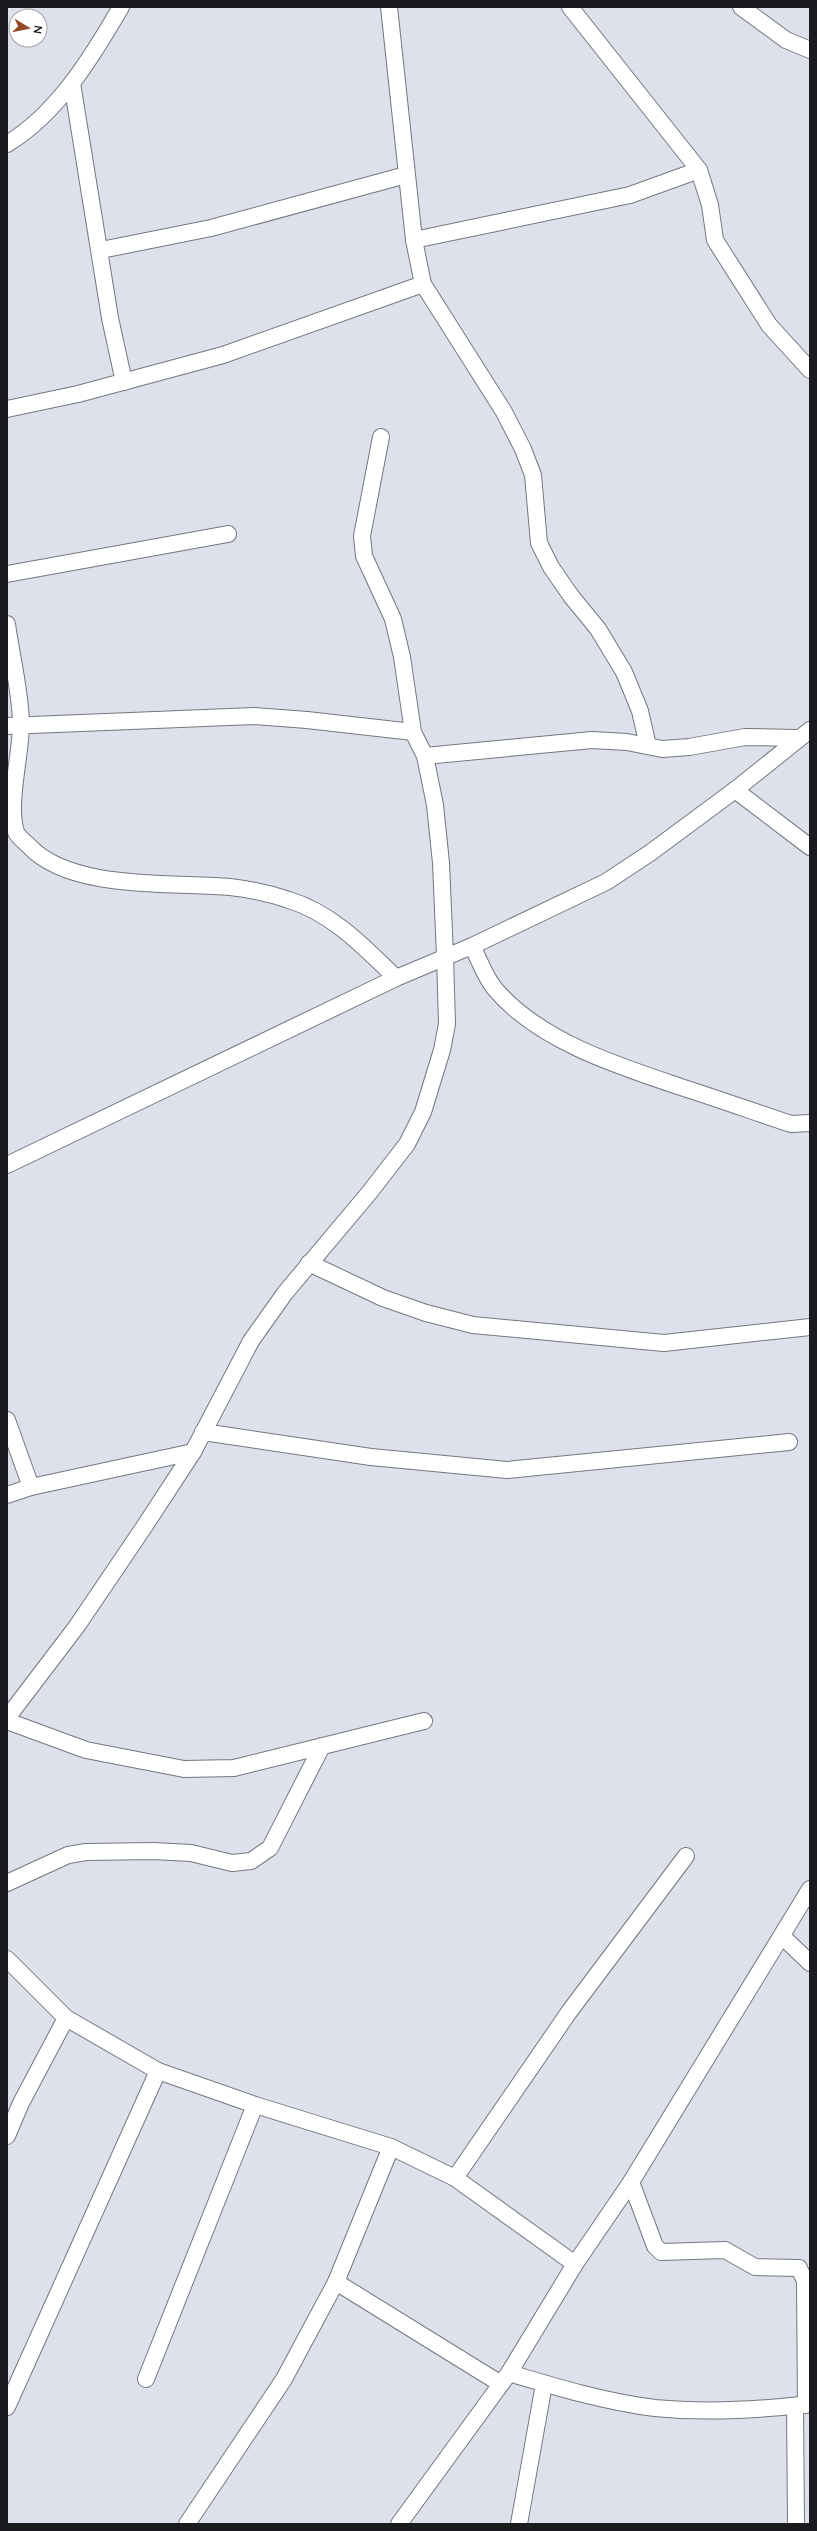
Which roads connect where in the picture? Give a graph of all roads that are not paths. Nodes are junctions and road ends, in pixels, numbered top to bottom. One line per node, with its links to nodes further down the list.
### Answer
1 (121, 7): 6 (street)
2 (389, 7): 9 (street)
3 (570, 7): 8 (street)
4 (741, 7): 5 (street)
5 (810, 50)
6 (72, 83): 7 (street); 11 (street)
7 (7, 144)
8 (699, 170): 10 (street); 13 (street)
9 (406, 175): 10 (street); 11 (street)
10 (414, 240): 12 (street)
11 (101, 250): 14 (street)
12 (423, 284): 14 (street); 23 (street)
13 (810, 370)
14 (124, 382): 15 (street)
15 (7, 409)
16 (382, 437): 21 (street)
17 (228, 534): 18 (street)
18 (7, 574)
19 (7, 624): 20 (street)
20 (14, 725): 21 (street); 29 (street)
21 (413, 732): 24 (street)
22 (804, 734): 23 (street); 25 (street)
23 (648, 746): 24 (street)
24 (425, 756): 28 (street)
25 (735, 790): 26 (street); 27 (street)
26 (810, 847)
27 (472, 946): 28 (street); 30 (street)
28 (445, 956): 29 (street); 32 (street)
29 (396, 978): 31 (street)
30 (810, 1123)
31 (7, 1165)
32 (310, 1263): 33 (street); 35 (street)
33 (810, 1327)
34 (7, 1420): 38 (street)
35 (203, 1432): 36 (street); 37 (street)
36 (789, 1442)
37 (193, 1452): 38 (street); 40 (street)
38 (31, 1487): 39 (street)
39 (7, 1495)
40 (7, 1720): 42 (street)
41 (424, 1721): 42 (street)
42 (322, 1746): 44 (street)
43 (686, 1856): 56 (street)
44 (7, 1883)
45 (810, 1889): 46 (street)
46 (782, 1936): 48 (street); 57 (street)
47 (7, 1959): 49 (street)
48 (810, 1963)
49 (66, 2018): 50 (street); 51 (street)
50 (158, 2071): 52 (street); 64 (street)
51 (21, 2103): 53 (street); 54 (street)
52 (255, 2105): 55 (street); 60 (street)
53 (7, 2111)
54 (7, 2136)
55 (391, 2147): 56 (street); 59 (street)
56 (455, 2178): 58 (street)
57 (631, 2182): 58 (street); 63 (street)
58 (574, 2264): 61 (street)
59 (336, 2282): 61 (street); 66 (street)
60 (146, 2379)
61 (505, 2379): 62 (street); 67 (street)
62 (544, 2384): 63 (street); 68 (street)
63 (803, 2405): 65 (street)
64 (7, 2407)
65 (803, 2494): 69 (street)
66 (187, 2524)
67 (399, 2524)
68 (519, 2524)
69 (796, 2524)

